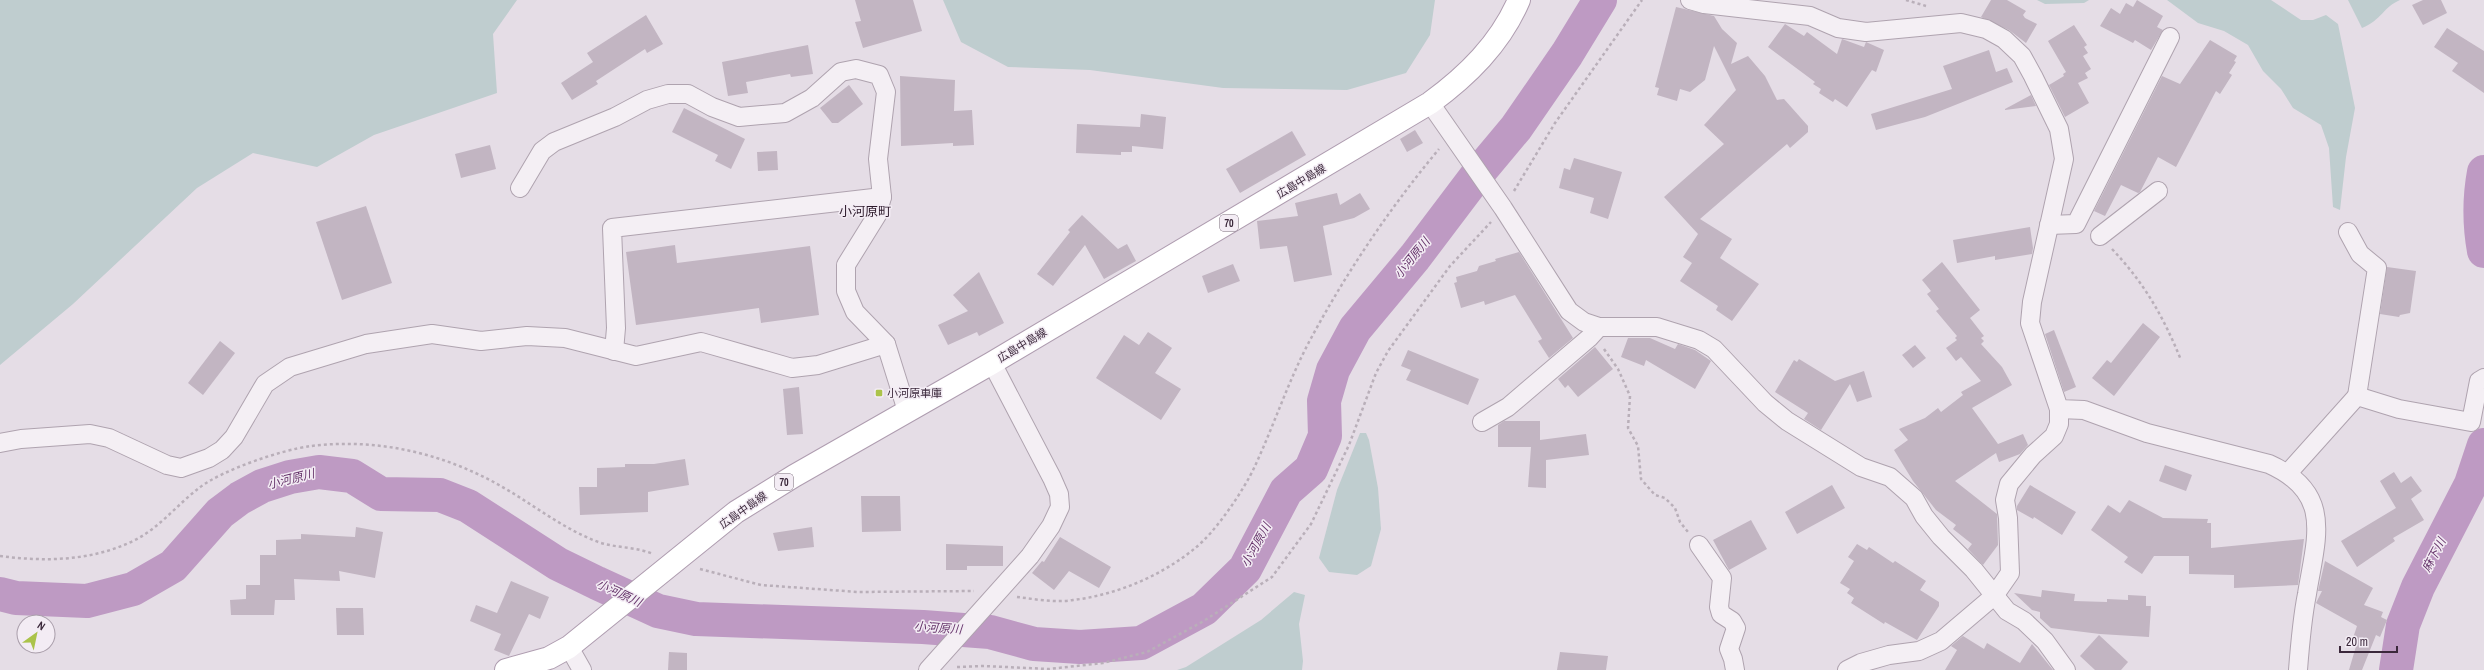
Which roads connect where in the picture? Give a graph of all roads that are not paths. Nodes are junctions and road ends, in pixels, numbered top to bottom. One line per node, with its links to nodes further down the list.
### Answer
1 (1519, 0): 5 (main road, 広島中島線 / 70)
2 (1690, 0): 3 (street)
3 (1764, 5): 9 (street)
4 (2170, 38): 9 (street)
5 (1430, 103): 12 (street); 15 (main road, 広島中島線 / 70)
6 (520, 188): 8 (street)
7 (2158, 191): 11 (street)
8 (882, 197): 13 (street); 14 (street)
9 (2049, 225): 18 (street)
10 (2348, 232): 17 (street)
11 (2100, 236)
12 (1596, 331): 20 (street); 24 (street)
13 (886, 344): 14 (street); 19 (street)
14 (614, 351): 21 (street)
15 (992, 363): 19 (main road, 広島中島線 / 70); 26 (street)
16 (2484, 378): 17 (street)
17 (2357, 396): 22 (street)
18 (2059, 409): 22 (street); 24 (street)
19 (907, 411): 25 (main road, 広島中島線 / 70)
20 (1482, 422)
21 (0, 443)
22 (2288, 473): 32 (street)
23 (1699, 545): 29 (street)
24 (1994, 596): 30 (street); 31 (street)
25 (569, 647): 27 (main road, 広島中島線 / 70); 28 (street)
26 (938, 667)
27 (506, 670)
28 (582, 670)
29 (1735, 670)
30 (1847, 670)
31 (2066, 670)
32 (2298, 670)

